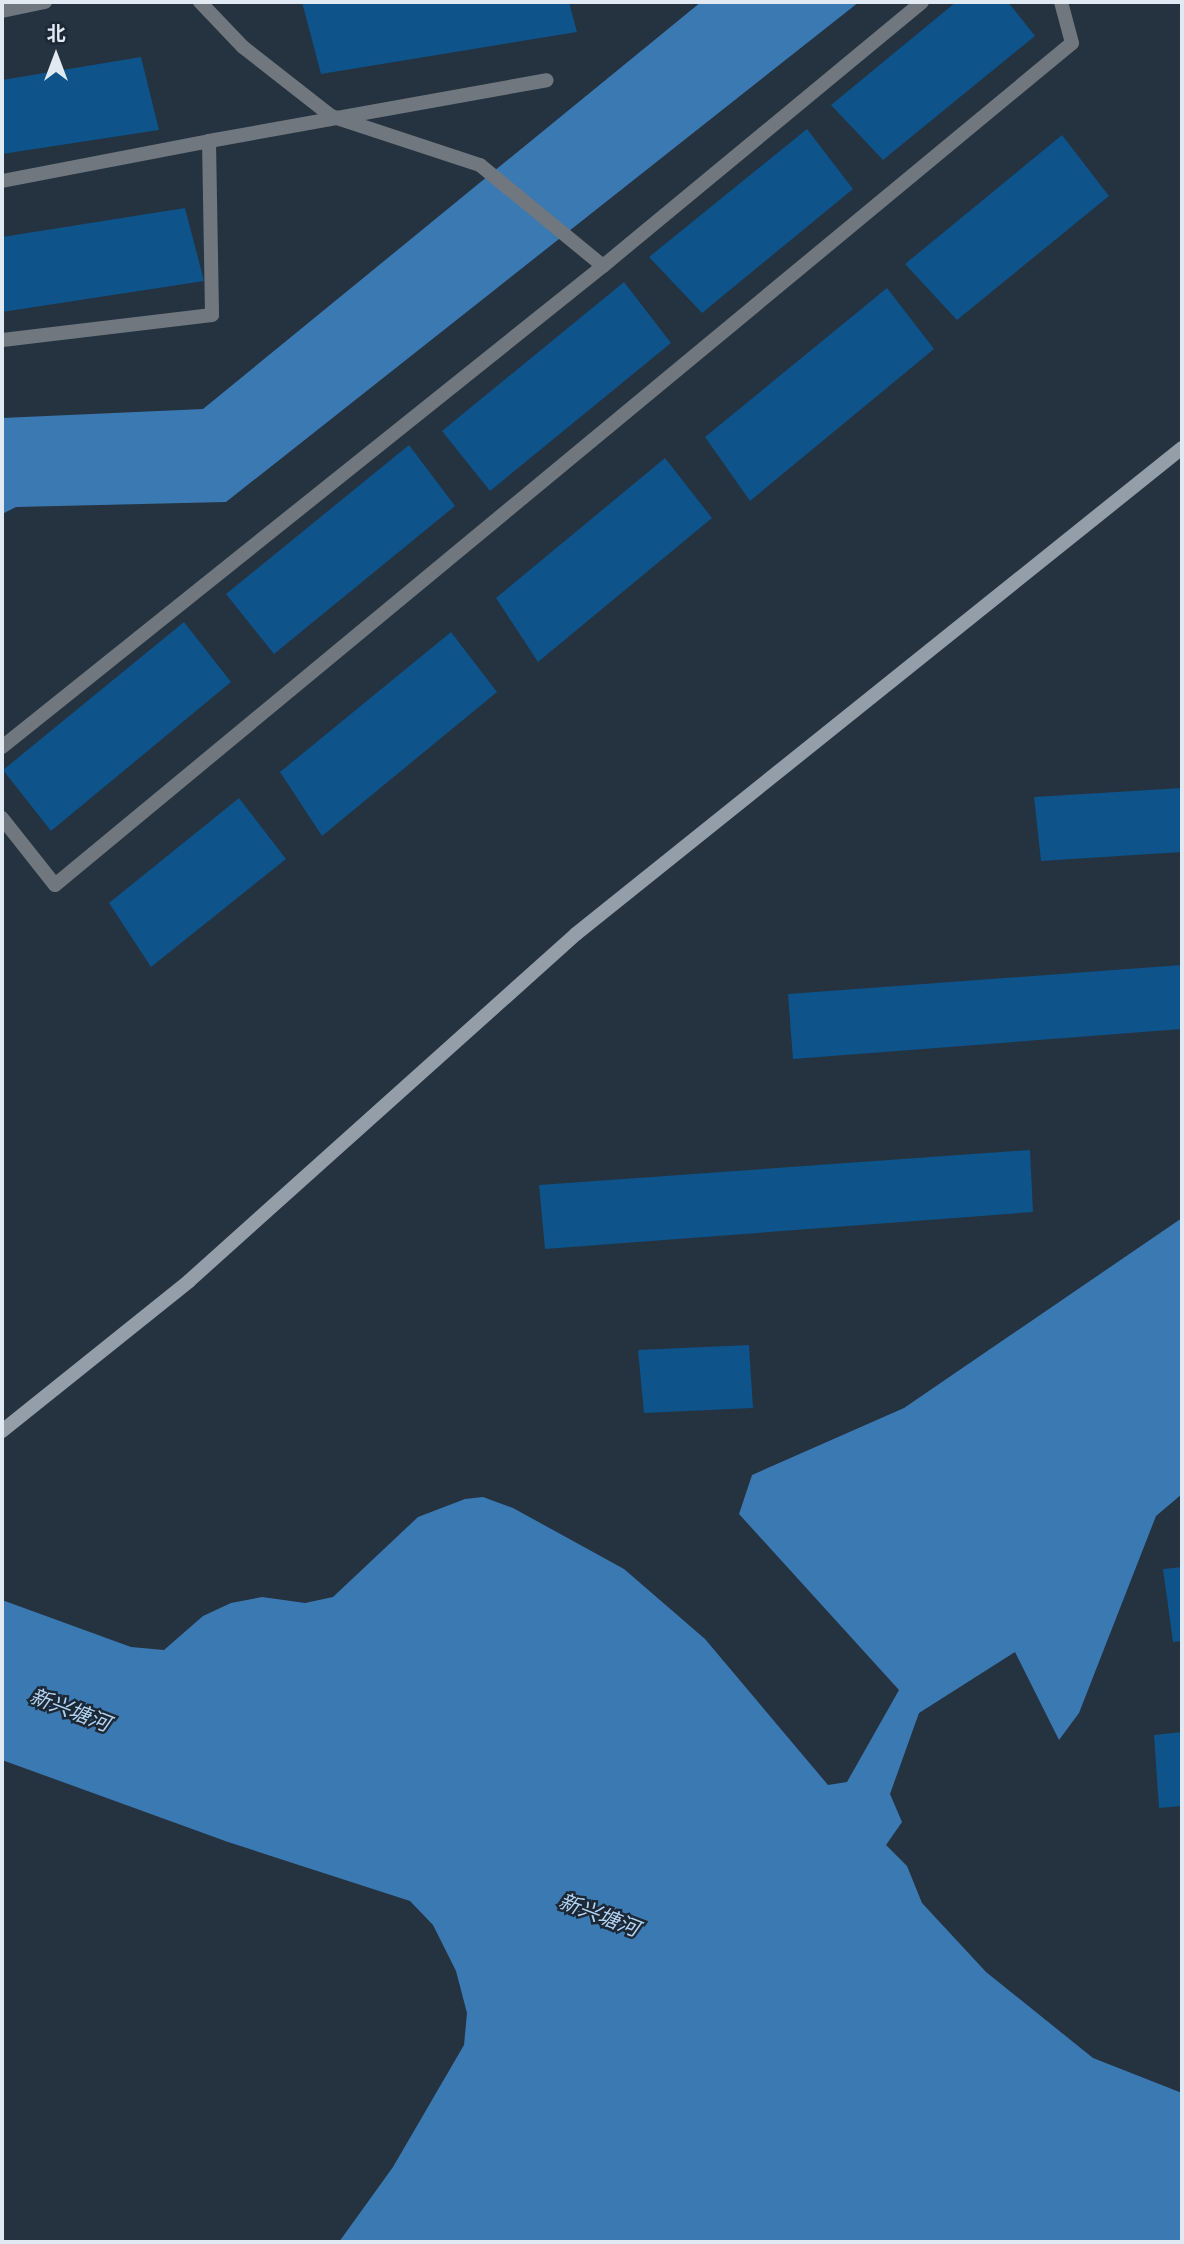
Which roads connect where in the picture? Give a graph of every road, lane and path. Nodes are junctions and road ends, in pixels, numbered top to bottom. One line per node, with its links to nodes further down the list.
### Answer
1 (45, 2): 5 (lane)
2 (200, 2): 7 (lane)
3 (922, 2): 10 (lane)
4 (1061, 2): 14 (lane)
5 (2, 11)
6 (547, 79): 7 (lane)
7 (331, 116): 8 (lane); 10 (lane)
8 (209, 141): 9 (lane); 11 (lane)
9 (2, 181)
10 (603, 266): 13 (lane)
11 (2, 340)
12 (1182, 448): 15 (street)
13 (2, 747)
14 (2, 818)
15 (2, 1431)

